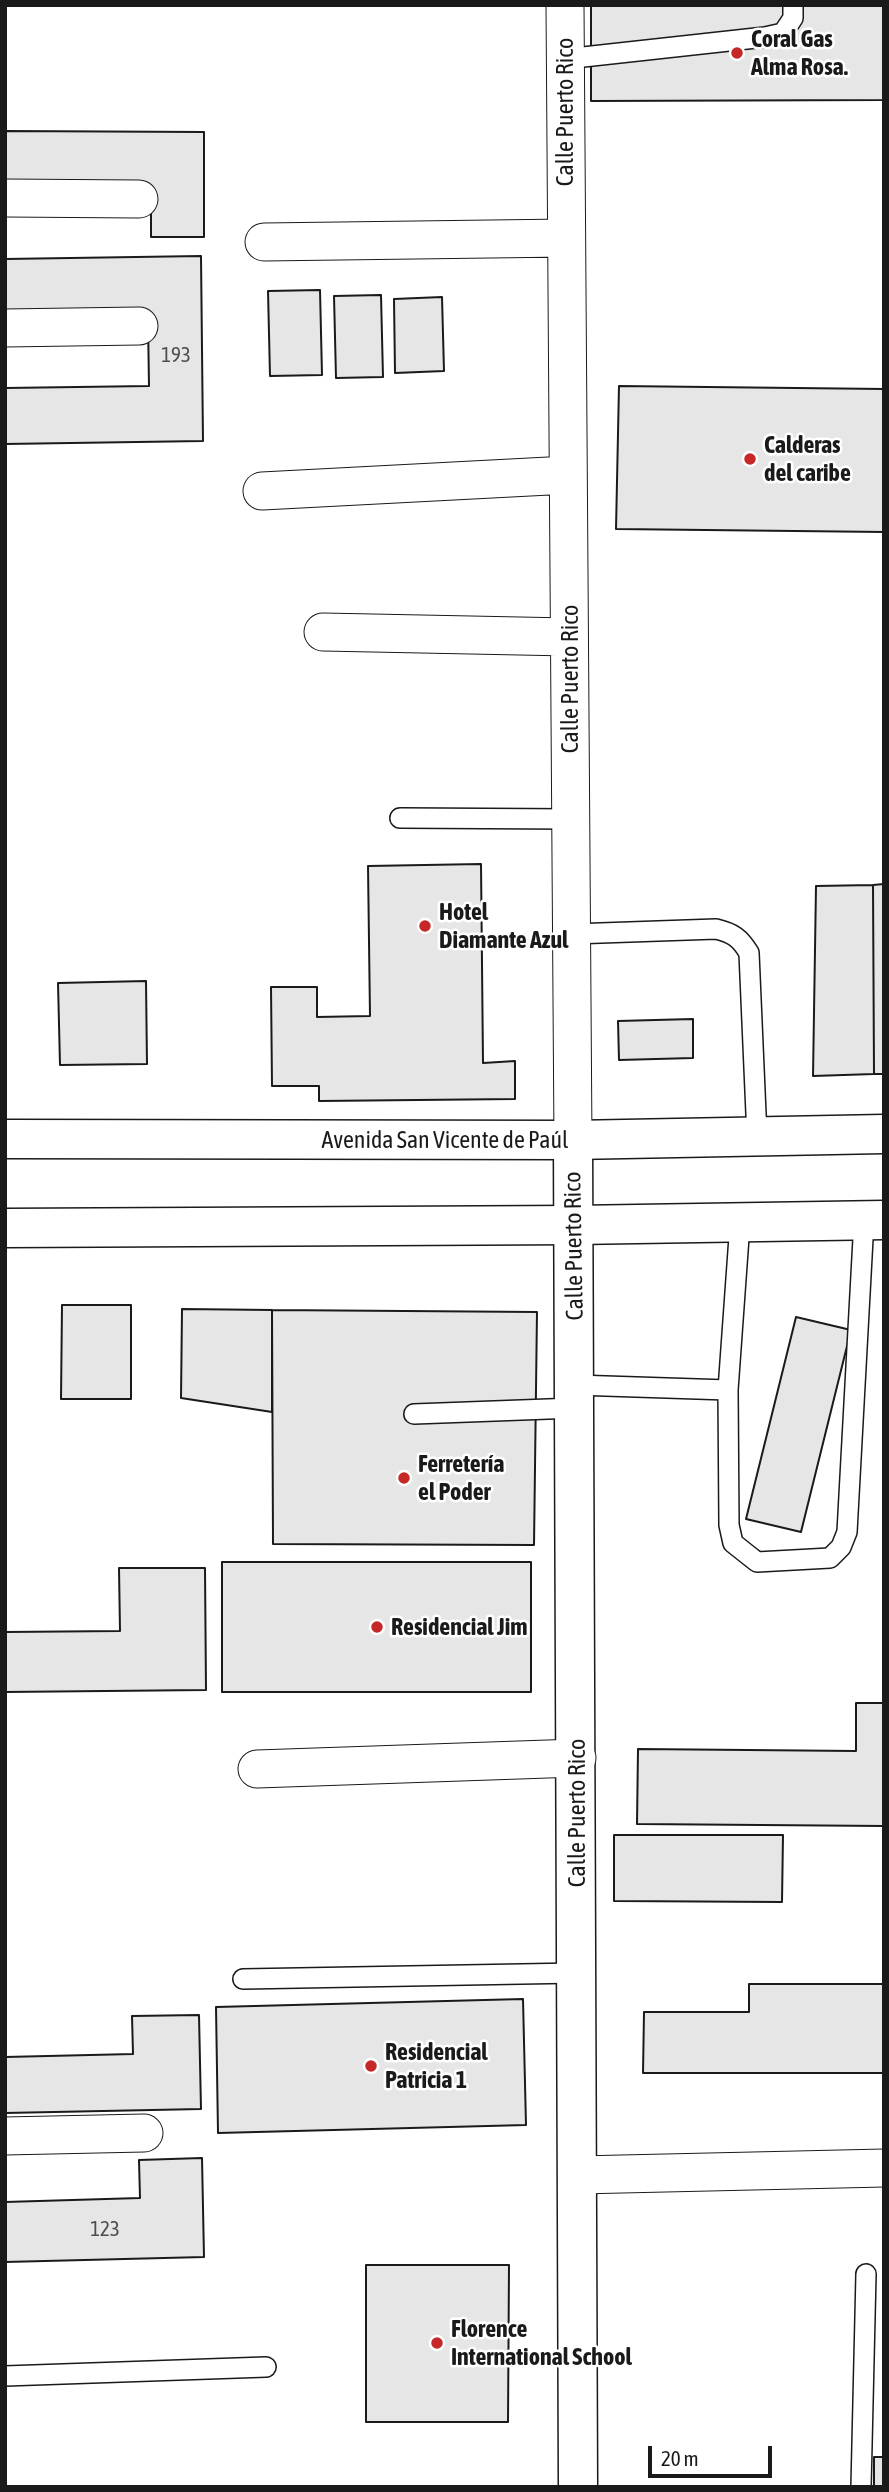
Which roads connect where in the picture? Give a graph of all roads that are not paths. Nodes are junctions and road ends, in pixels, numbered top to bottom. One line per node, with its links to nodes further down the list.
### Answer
1 (565, 5): 3 (street, Calle Puerto Rico)
2 (793, 5): 3 (lane)
3 (565, 59): 6 (street, Calle Puerto Rico)
4 (5, 198): 5 (street)
5 (139, 199)
6 (566, 238): 7 (street); 10 (street, Calle Puerto Rico)
7 (264, 242)
8 (139, 326): 9 (street)
9 (5, 328)
10 (568, 475): 11 (street); 13 (street, Calle Puerto Rico)
11 (262, 491)
12 (323, 632): 13 (street)
13 (569, 637): 15 (street, Calle Puerto Rico)
14 (400, 818): 15 (lane)
15 (571, 819): 16 (street, Calle Puerto Rico)
16 (572, 934): 18 (lane); 20 (street, Calle Puerto Rico)
17 (884, 1134): 18 (main road, Avenida San Vicente de Paúl)
18 (757, 1136): 20 (main road, Avenida San Vicente de Paúl)
19 (5, 1139): 20 (main road, Avenida San Vicente de Paúl)
20 (573, 1140): 23 (main road, Calle Puerto Rico)
21 (874, 1220): 22 (main road); 25 (lane)
22 (740, 1223): 23 (main road); 25 (lane)
23 (575, 1225): 24 (main road); 26 (main road, Calle Puerto Rico)
24 (5, 1228)
25 (728, 1390): 26 (lane)
26 (575, 1397): 27 (lane); 28 (main road, Calle Puerto Rico)
27 (414, 1414)
28 (577, 1758): 29 (street); 30 (main road, Calle Puerto Rico)
29 (257, 1769)
30 (577, 1973): 31 (lane); 35 (main road, Calle Puerto Rico)
31 (243, 1979)
32 (144, 2133): 33 (street)
33 (5, 2136)
34 (884, 2168): 35 (street)
35 (578, 2175): 39 (main road, Calle Puerto Rico)
36 (866, 2274): 40 (lane)
37 (266, 2367): 38 (lane)
38 (5, 2376)
39 (578, 2487)
40 (861, 2487)

